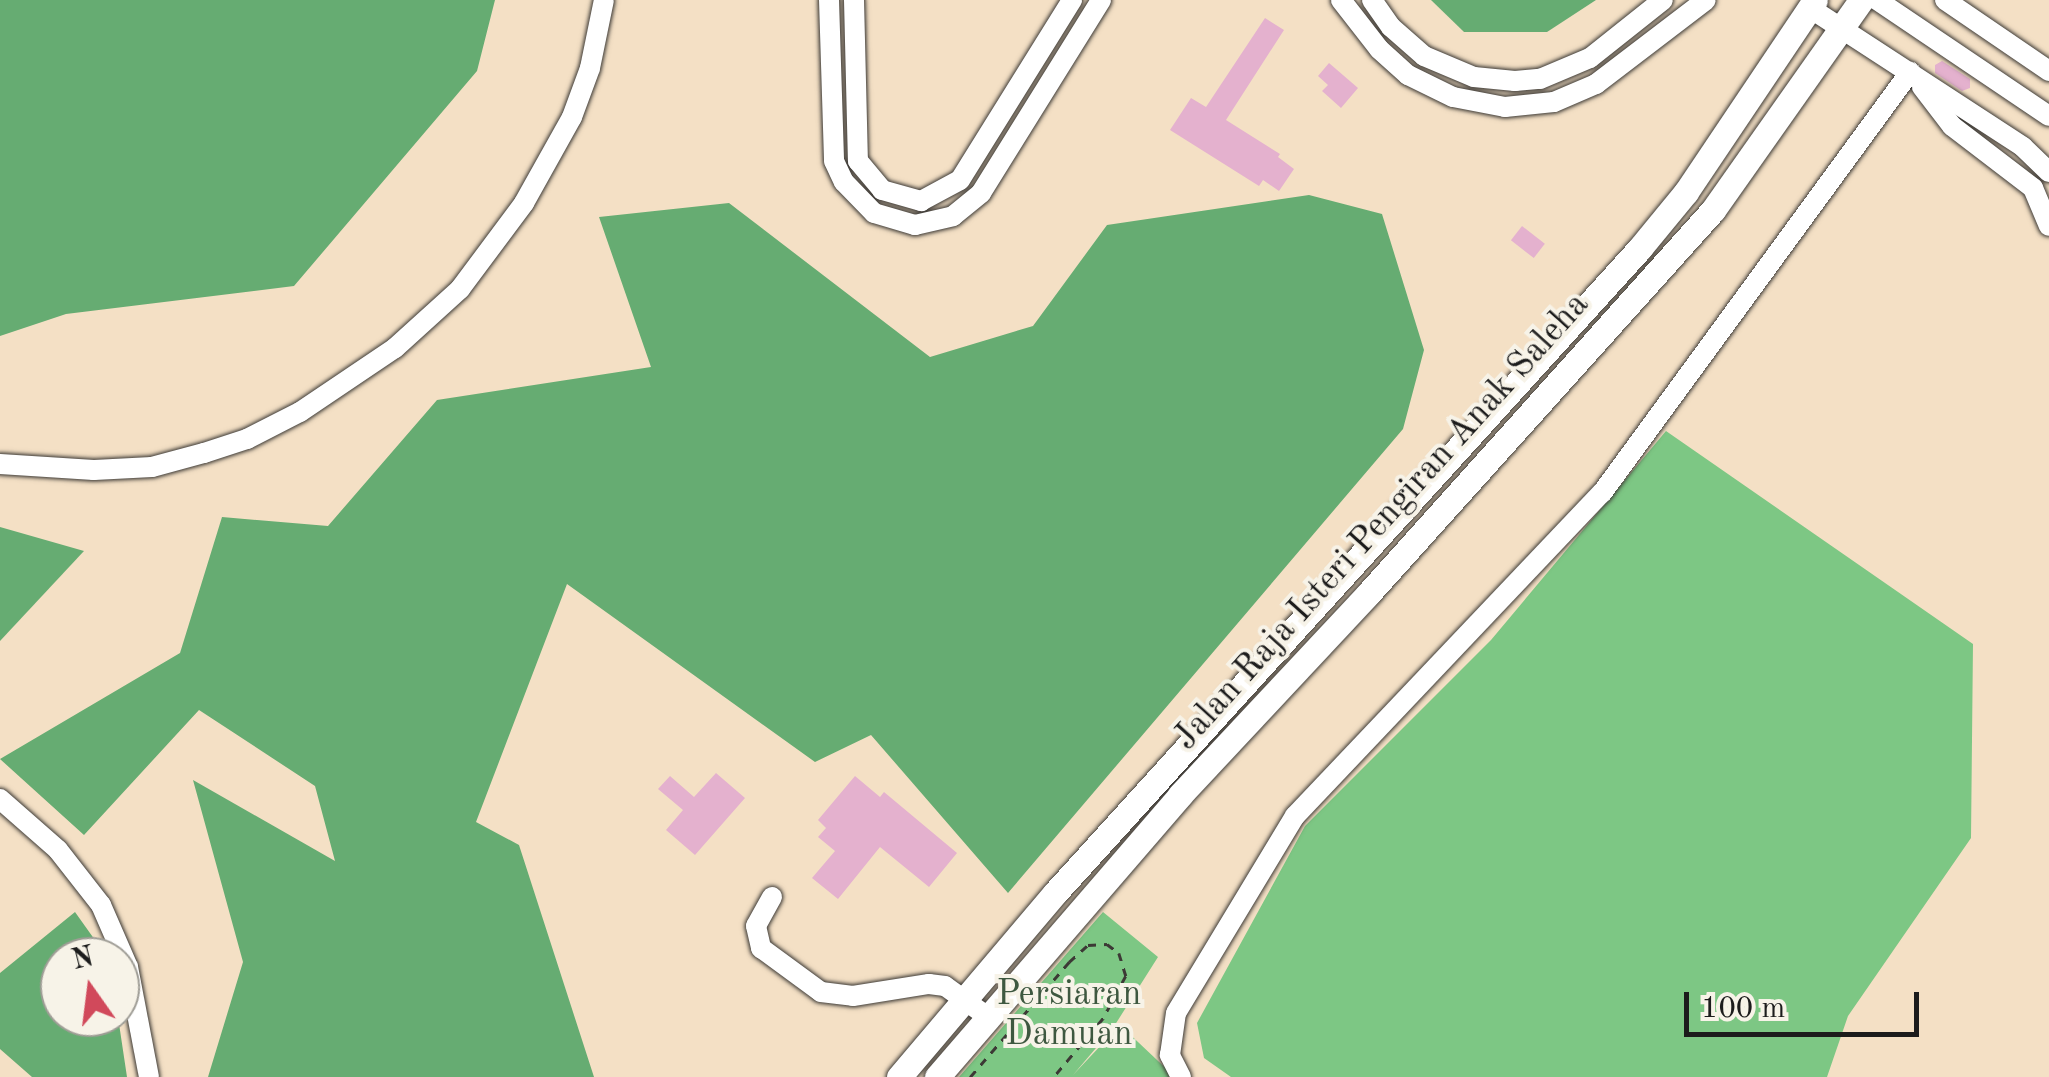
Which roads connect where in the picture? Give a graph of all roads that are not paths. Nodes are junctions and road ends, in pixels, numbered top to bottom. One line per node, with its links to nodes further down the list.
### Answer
1 (604, 0): 23 (street)
2 (829, 0): 5 (street)
3 (854, 0): 4 (street)
4 (1072, 0)
5 (1101, 0)
6 (1341, 0): 9 (street)
7 (1372, 0): 8 (street)
8 (1663, 0)
9 (1706, 0)
10 (1860, 0): 14 (main road, Jalan Raja Isteri Pengiran Anak Saleha)
11 (1878, 0): 15 (street)
12 (1953, 2): 15 (street); 17 (street)
13 (1812, 4): 14 (street); 26 (main road, Jalan Raja Isteri Pengiran Anak Saleha)
14 (1842, 28): 16 (street); 27 (main road, Jalan Raja Isteri Pengiran Anak Saleha)
15 (1934, 38): 18 (street)
16 (1910, 72): 20 (street); 31 (street)
17 (2049, 72)
18 (1988, 74): 19 (street); 20 (street)
19 (2049, 116)
20 (1958, 117): 21 (street); 22 (street)
21 (2049, 172)
22 (2049, 226)
23 (0, 464)
24 (0, 800): 28 (street)
25 (772, 897): 26 (street)
26 (964, 999): 27 (street); 29 (main road, Jalan Raja Isteri Pengiran Anak Saleha)
27 (988, 1017): 30 (main road, Jalan Raja Isteri Pengiran Anak Saleha)
28 (149, 1077)
29 (900, 1077)
30 (937, 1077)
31 (1181, 1077)

